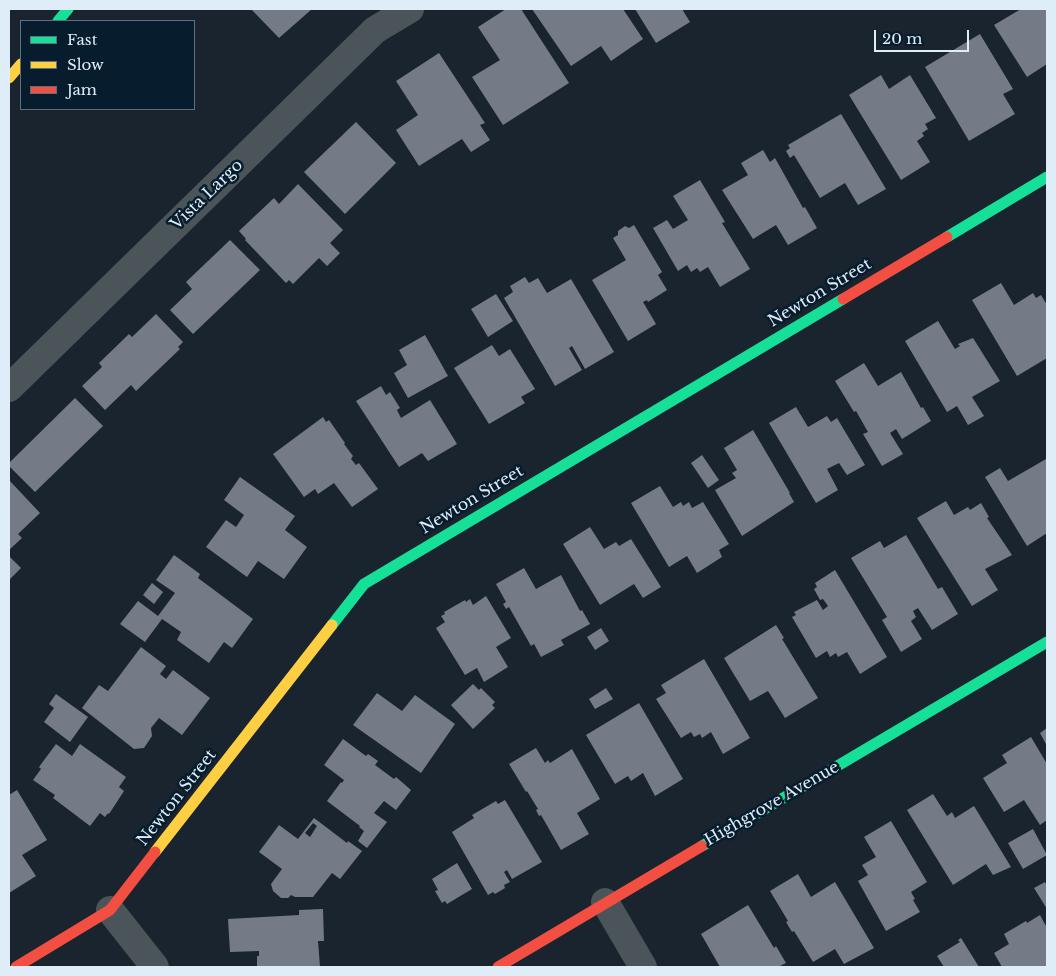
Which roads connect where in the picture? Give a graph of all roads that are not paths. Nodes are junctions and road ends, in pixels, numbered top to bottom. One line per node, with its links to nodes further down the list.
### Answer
1 (68, 9): 3 (street)
2 (410, 9): 7 (street, Vista Largo)
3 (59, 20)
4 (20, 65): 5 (street)
5 (9, 78)
6 (1047, 177): 10 (street, Newton Street)
7 (9, 388)
8 (1047, 642): 9 (street, Highgrove Avenue)
9 (605, 902): 13 (street, Highgrove Avenue); 14 (street)
10 (110, 910): 11 (street, Newton Street); 12 (street)
11 (16, 967)
12 (155, 967)
13 (498, 967)
14 (643, 967)

